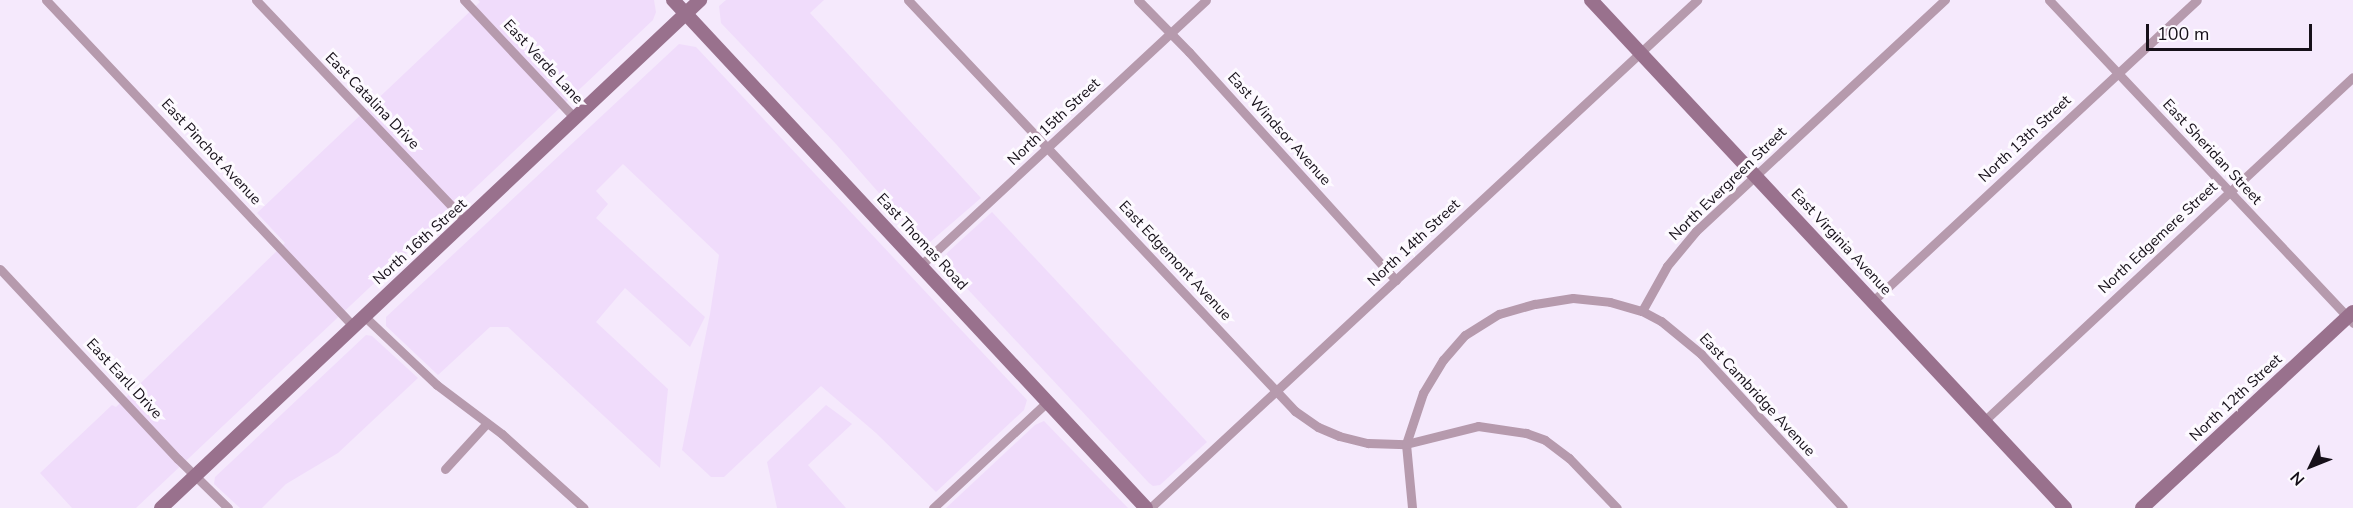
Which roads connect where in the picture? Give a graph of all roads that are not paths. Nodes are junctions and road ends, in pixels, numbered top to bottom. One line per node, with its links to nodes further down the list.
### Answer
1 (46, 0): 31 (street, East Pinchot Avenue)
2 (256, 0): 23 (street, East Catalina Drive)
3 (464, 0): 19 (street, East Verde Lane)
4 (673, 0): 14 (main road, East Thomas Road)
5 (700, 0): 14 (main road, North 16th Street)
6 (908, 0): 20 (street, East Edgemont Avenue)
7 (1138, 0): 15 (street, East Windsor Avenue)
8 (1206, 0): 15 (street, North 15th Street)
9 (1591, 0): 16 (main road, East Virginia Avenue)
10 (1697, 0): 16 (street, North 14th Street)
11 (1945, 0): 21 (street, North Evergreen Street)
12 (2049, 0): 17 (street, East Sheridan Street)
13 (2197, 0): 17 (street, North 13th Street)
14 (686, 13): 19 (main road, North 16th Street); 24 (main road, East Thomas Road)
15 (1170, 34): 20 (street, North 15th Street); 26 (street, East Windsor Avenue)
16 (1641, 53): 21 (main road, East Virginia Avenue); 26 (street, North 14th Street)
17 (2117, 74): 22 (street, East Sheridan Street); 27 (street, North 13th Street)
18 (2353, 77): 22 (street, North Edgemere Street)
19 (575, 118): 23 (main road, North 16th Street)
20 (1049, 147): 24 (street, North 15th Street); 32 (street, East Edgemont Avenue)
21 (1756, 176): 27 (main road, East Virginia Avenue); 28 (street, North Evergreen Street)
22 (2229, 192): 30 (street, East Sheridan Street); 34 (street, North Edgemere Street)
23 (467, 222): 29 (main road, North 16th Street)
24 (921, 265): 33 (main road, East Thomas Road)
25 (0, 269): 38 (street, East Earll Drive)
26 (1396, 280): 32 (street, North 14th Street)
27 (1873, 301): 34 (main road, East Virginia Avenue)
28 (1642, 311): 36 (street); 46 (street, East Cambridge Avenue)
29 (364, 316): 31 (main road, North 16th Street); 35 (street)
30 (2351, 317): 48 (main road, North 12th Street)
31 (353, 326): 38 (main road, North 16th Street)
32 (1276, 392): 36 (street, East Edgemont Avenue); 43 (street, North 14th Street)
33 (1047, 401): 42 (street); 43 (main road, East Thomas Road)
34 (1984, 421): 47 (main road, East Virginia Avenue)
35 (487, 423): 37 (street); 41 (street)
36 (1406, 444): 44 (street); 45 (street)
37 (445, 469)
38 (195, 476): 39 (main road, North 16th Street); 40 (street, East Earll Drive)
39 (161, 508)
40 (228, 508)
41 (584, 508)
42 (933, 508)
43 (1148, 508)
44 (1412, 508)
45 (1617, 508)
46 (1843, 508)
47 (2066, 508)
48 (2142, 508)

